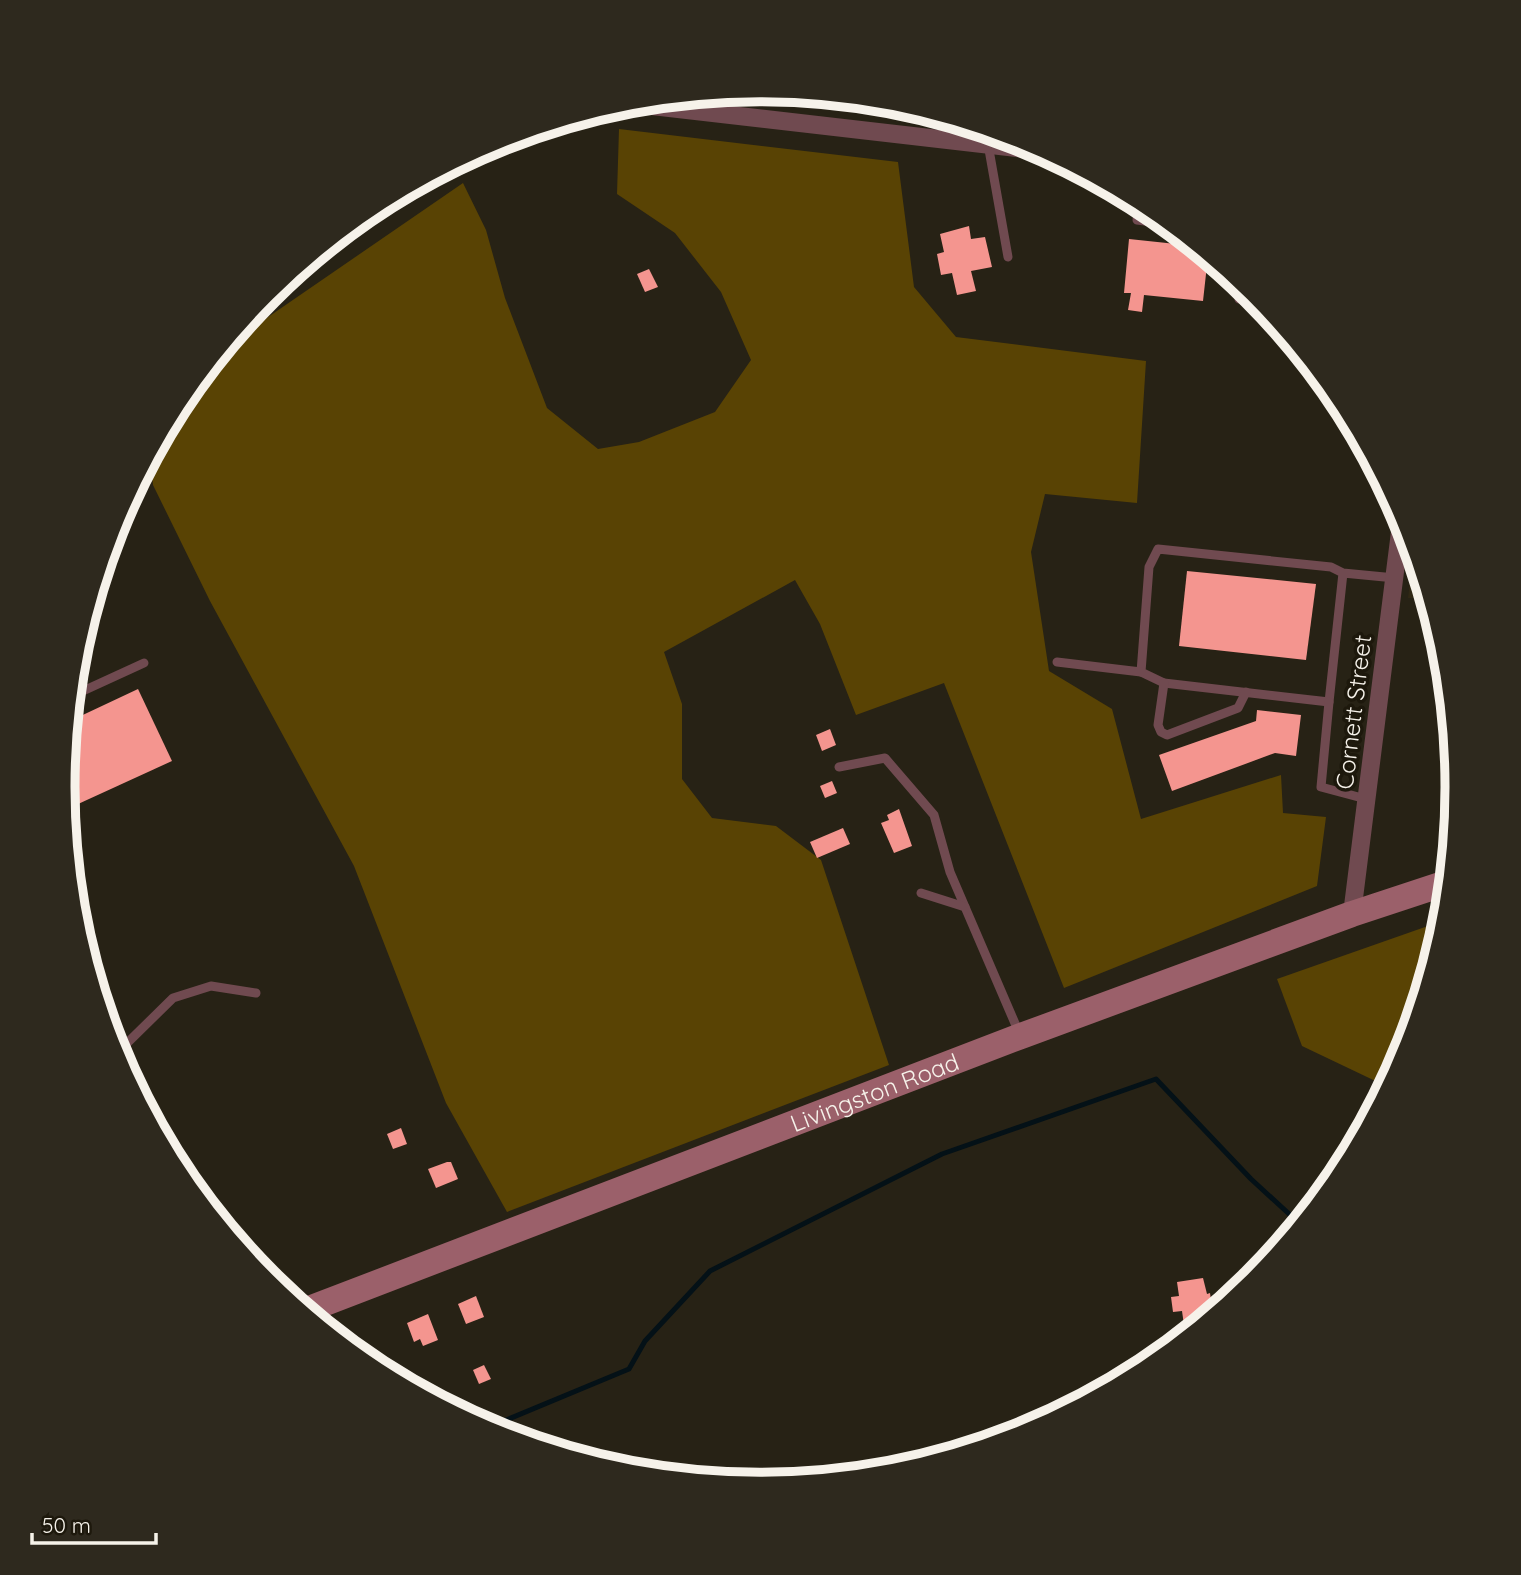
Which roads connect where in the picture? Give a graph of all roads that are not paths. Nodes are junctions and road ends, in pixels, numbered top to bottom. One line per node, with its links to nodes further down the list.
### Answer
1 (671, 108): 2 (street)
2 (988, 144): 3 (street); 4 (lane)
3 (999, 145)
4 (1008, 257)
5 (1399, 540): 6 (street, Cornett Street)
6 (1398, 555): 7 (lane); 9 (street, Cornett Street)
7 (1405, 556)
8 (1343, 573): 9 (lane); 12 (lane); 16 (lane)
9 (1395, 578): 18 (street, Cornett Street)
10 (1057, 662): 12 (lane)
11 (144, 663): 14 (lane)
12 (1141, 672): 13 (lane)
13 (1164, 682): 15 (lane); 15 (lane)
14 (82, 691)
15 (1246, 692): 16 (lane)
16 (1329, 702): 18 (lane)
17 (839, 767): 21 (lane)
18 (1366, 799): 22 (street, Cornett Street)
19 (1439, 885): 22 (main road, Livingston Road)
20 (921, 893): 21 (lane)
21 (965, 907): 24 (lane)
22 (1352, 914): 24 (main road, Livingston Road)
23 (256, 993): 25 (lane)
24 (1021, 1036): 26 (main road, Livingston Road)
25 (125, 1045)
26 (314, 1307)

